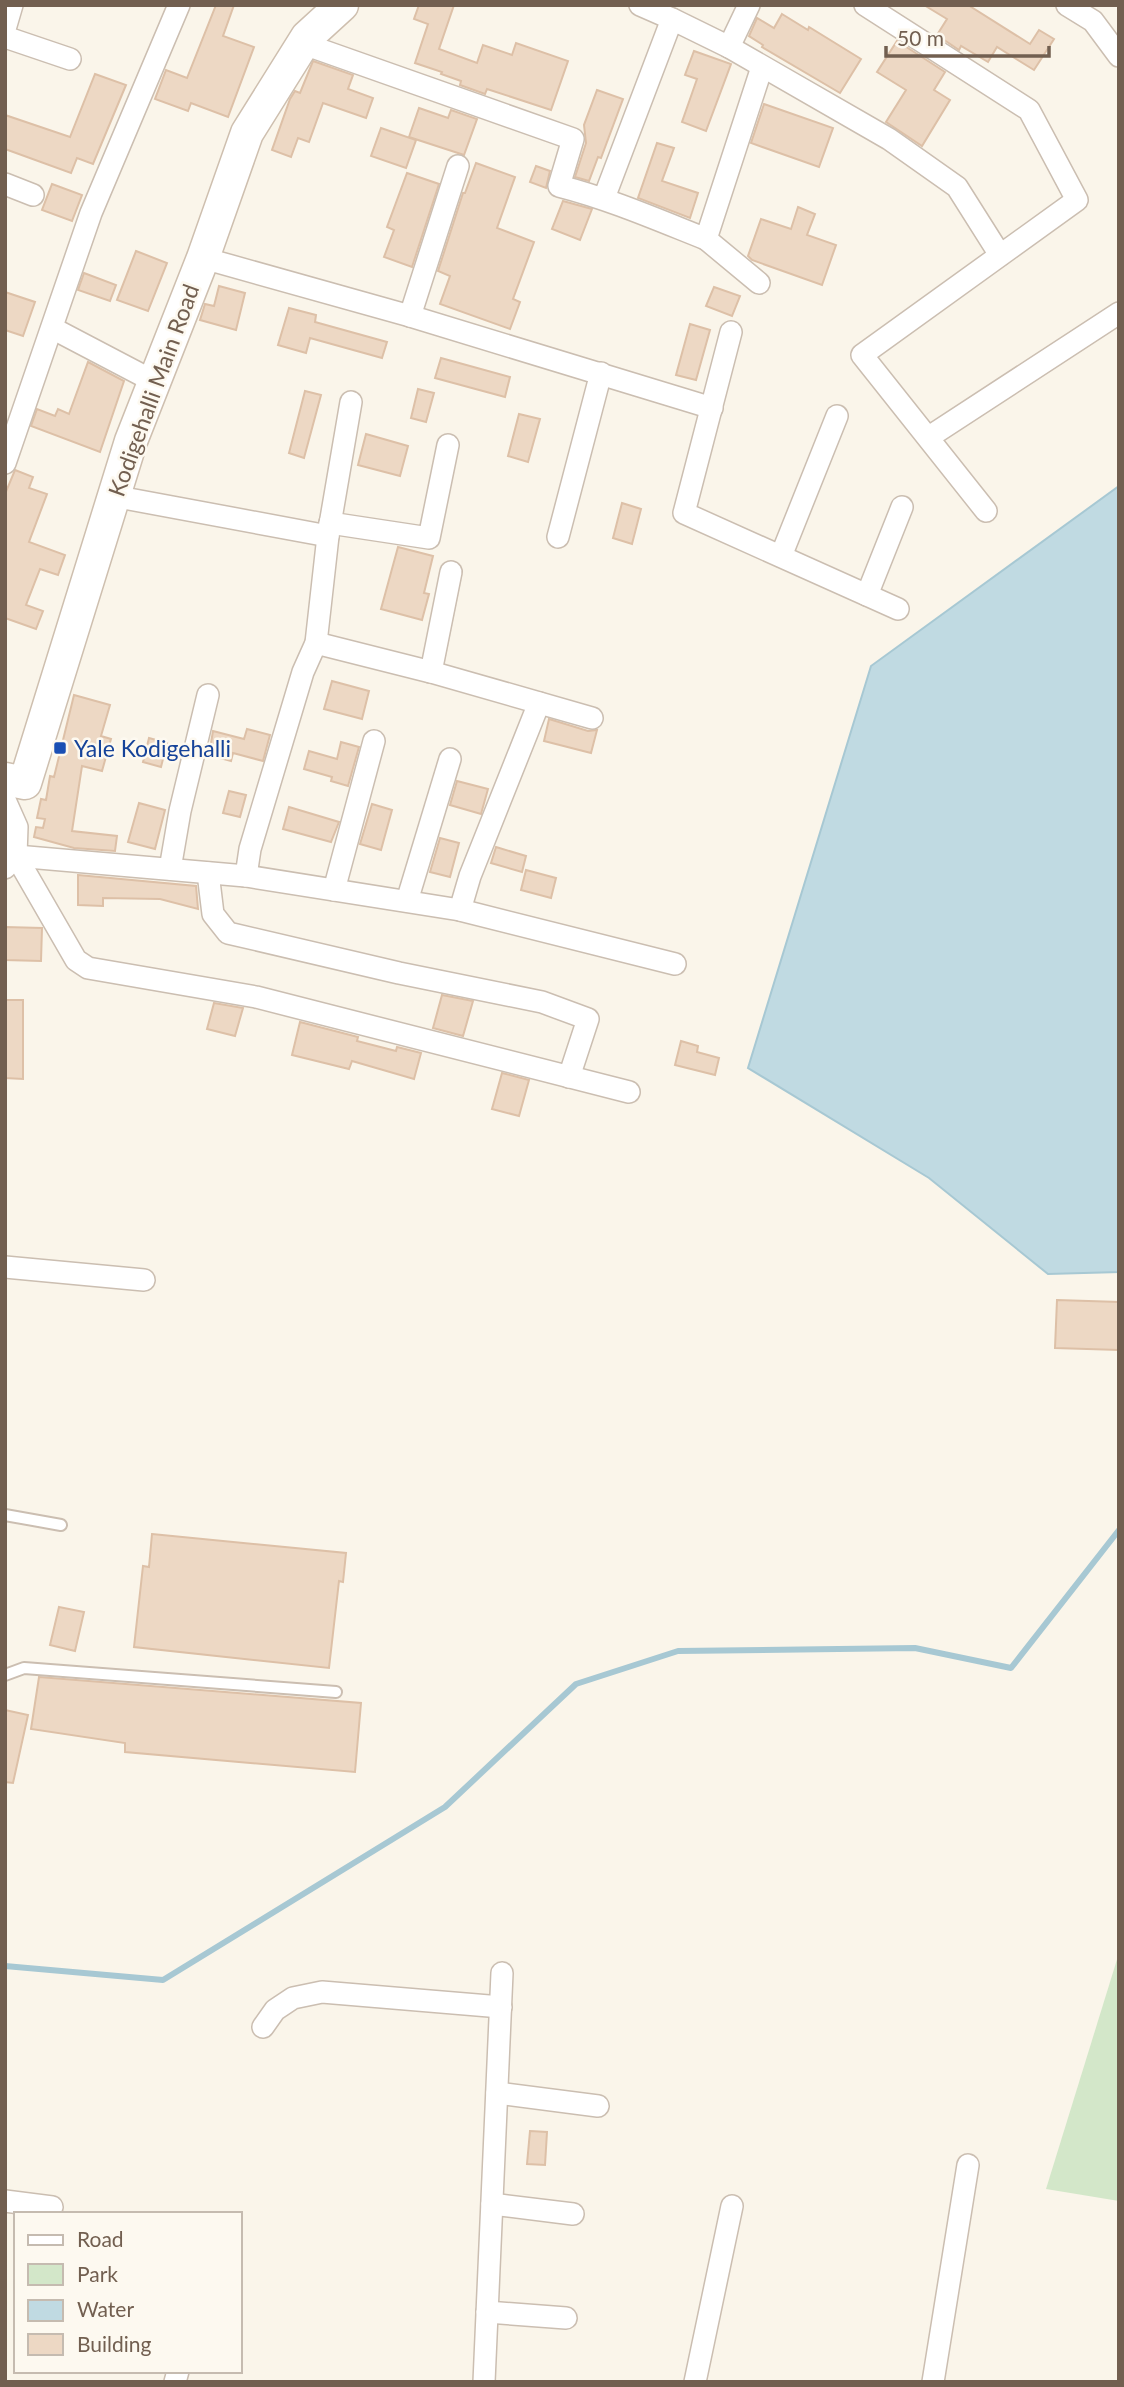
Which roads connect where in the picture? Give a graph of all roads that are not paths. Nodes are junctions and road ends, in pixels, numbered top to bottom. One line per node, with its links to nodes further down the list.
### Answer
1 (12, 5): 9 (street)
2 (179, 5): 26 (street)
3 (342, 5): 11 (street, Kodigehalli Main Road)
4 (640, 5): 8 (street)
5 (749, 5): 12 (street)
6 (865, 5): 21 (street)
7 (1067, 5): 13 (street)
8 (672, 19): 12 (street); 19 (street)
9 (5, 29)
10 (5, 37): 14 (street)
11 (304, 44): 19 (street); 22 (street, Kodigehalli Main Road)
12 (729, 47): 15 (street)
13 (1119, 55)
14 (70, 59)
15 (762, 67): 20 (street); 21 (street)
16 (458, 166): 25 (street)
17 (5, 184): 18 (street)
18 (33, 195)
19 (604, 198): 20 (street)
20 (706, 239): 23 (street)
21 (1000, 255): 33 (street)
22 (203, 258): 25 (street); 29 (street, Kodigehalli Main Road)
23 (759, 284)
24 (1119, 313): 33 (street)
25 (410, 316): 28 (street)
26 (51, 328): 29 (street); 35 (street)
27 (732, 332): 31 (street)
28 (601, 373): 31 (street); 40 (street)
29 (153, 381): 36 (street, Kodigehalli Main Road)
30 (351, 402): 39 (street)
31 (712, 408): 41 (street)
32 (837, 416): 41 (street)
33 (929, 437): 38 (street)
34 (448, 445): 39 (street)
35 (5, 463)
36 (113, 496): 39 (street); 52 (street, Kodigehalli Main Road)
37 (902, 507): 43 (street)
38 (986, 511)
39 (329, 530): 45 (street)
40 (558, 537)
41 (781, 556): 43 (street)
42 (451, 572): 46 (street)
43 (867, 595): 44 (street)
44 (898, 609)
45 (316, 643): 46 (street); 57 (street)
46 (431, 672): 48 (street)
47 (208, 695): 55 (street)
48 (539, 704): 49 (street); 60 (street)
49 (592, 718)
50 (374, 741): 58 (street)
51 (450, 760): 59 (street)
52 (5, 779)
53 (5, 800): 54 (street)
54 (11, 862): 55 (street); 62 (street)
55 (170, 869): 56 (street)
56 (208, 873): 57 (street); 62 (street)
57 (246, 876): 58 (street)
58 (334, 890): 59 (street)
59 (407, 901): 60 (street)
60 (460, 910): 61 (street)
61 (675, 964)
62 (569, 1076): 63 (street)
63 (629, 1092)
64 (5, 1267): 65 (street)
65 (144, 1280)
66 (5, 1515): 67 (lane)
67 (61, 1525)
68 (5, 1675): 69 (lane)
69 (336, 1692)
70 (502, 1973): 71 (street)
71 (501, 2007): 72 (street); 73 (street)
72 (263, 2027)
73 (497, 2093): 74 (street); 77 (street)
74 (598, 2106)
75 (968, 2165): 85 (street)
76 (5, 2201): 79 (street)
77 (492, 2204): 80 (street); 81 (street)
78 (732, 2206): 84 (street)
79 (51, 2207)
80 (573, 2214)
81 (487, 2312): 82 (street); 83 (street)
82 (566, 2318)
83 (484, 2382)
84 (695, 2382)
85 (933, 2382)

